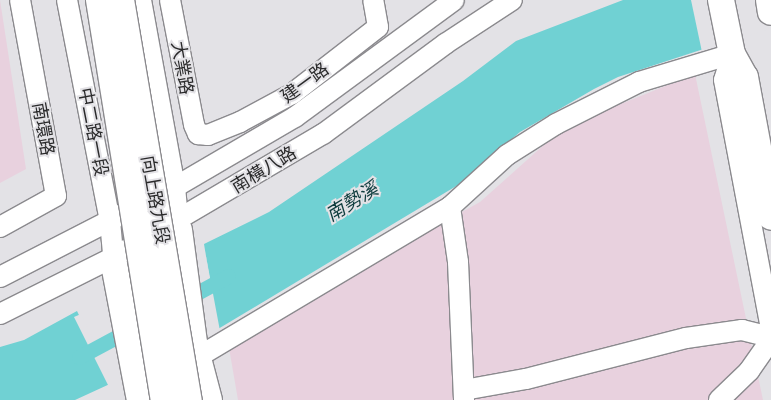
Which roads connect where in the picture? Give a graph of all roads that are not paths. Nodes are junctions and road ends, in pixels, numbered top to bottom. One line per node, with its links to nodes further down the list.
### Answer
1 (20, 0): 22 (street, 南環路)
2 (67, 0): 20 (street, 中二路一段)
3 (99, 0): 31 (main road, 向上路九段, bridge)
4 (121, 0): 32 (main road, 向上路九段, bridge)
5 (141, 0): 17 (street)
6 (170, 0): 16 (street, 大業路)
7 (373, 0): 13 (street)
8 (454, 0): 14 (street, 南橫八路)
9 (512, 0): 21 (street, 南橫八路)
10 (721, 0): 15 (main road)
11 (769, 0): 12 (main road)
12 (771, 12)
13 (378, 28): 14 (street); 16 (street, 建一路)
14 (392, 45): 17 (street, 南橫八路)
15 (731, 49): 18 (street); 19 (main road); 26 (street)
16 (198, 134)
17 (174, 187): 20 (street, 南橫八路); 21 (street)
18 (450, 207): 28 (street); 30 (street)
19 (771, 218)
20 (110, 221): 23 (street, 中二路一段); 24 (street, 南橫八路)
21 (178, 226): 23 (street, 南橫八路); 28 (main road)
22 (0, 227)
23 (114, 261): 25 (street, 南橫八路); 29 (main road)
24 (0, 277)
25 (0, 314)
26 (771, 328)
27 (771, 339): 30 (street); 34 (street)
28 (196, 350): 33 (main road)
29 (138, 391)
30 (464, 395)
31 (164, 400)
32 (189, 400)
33 (209, 400)
34 (719, 400)

